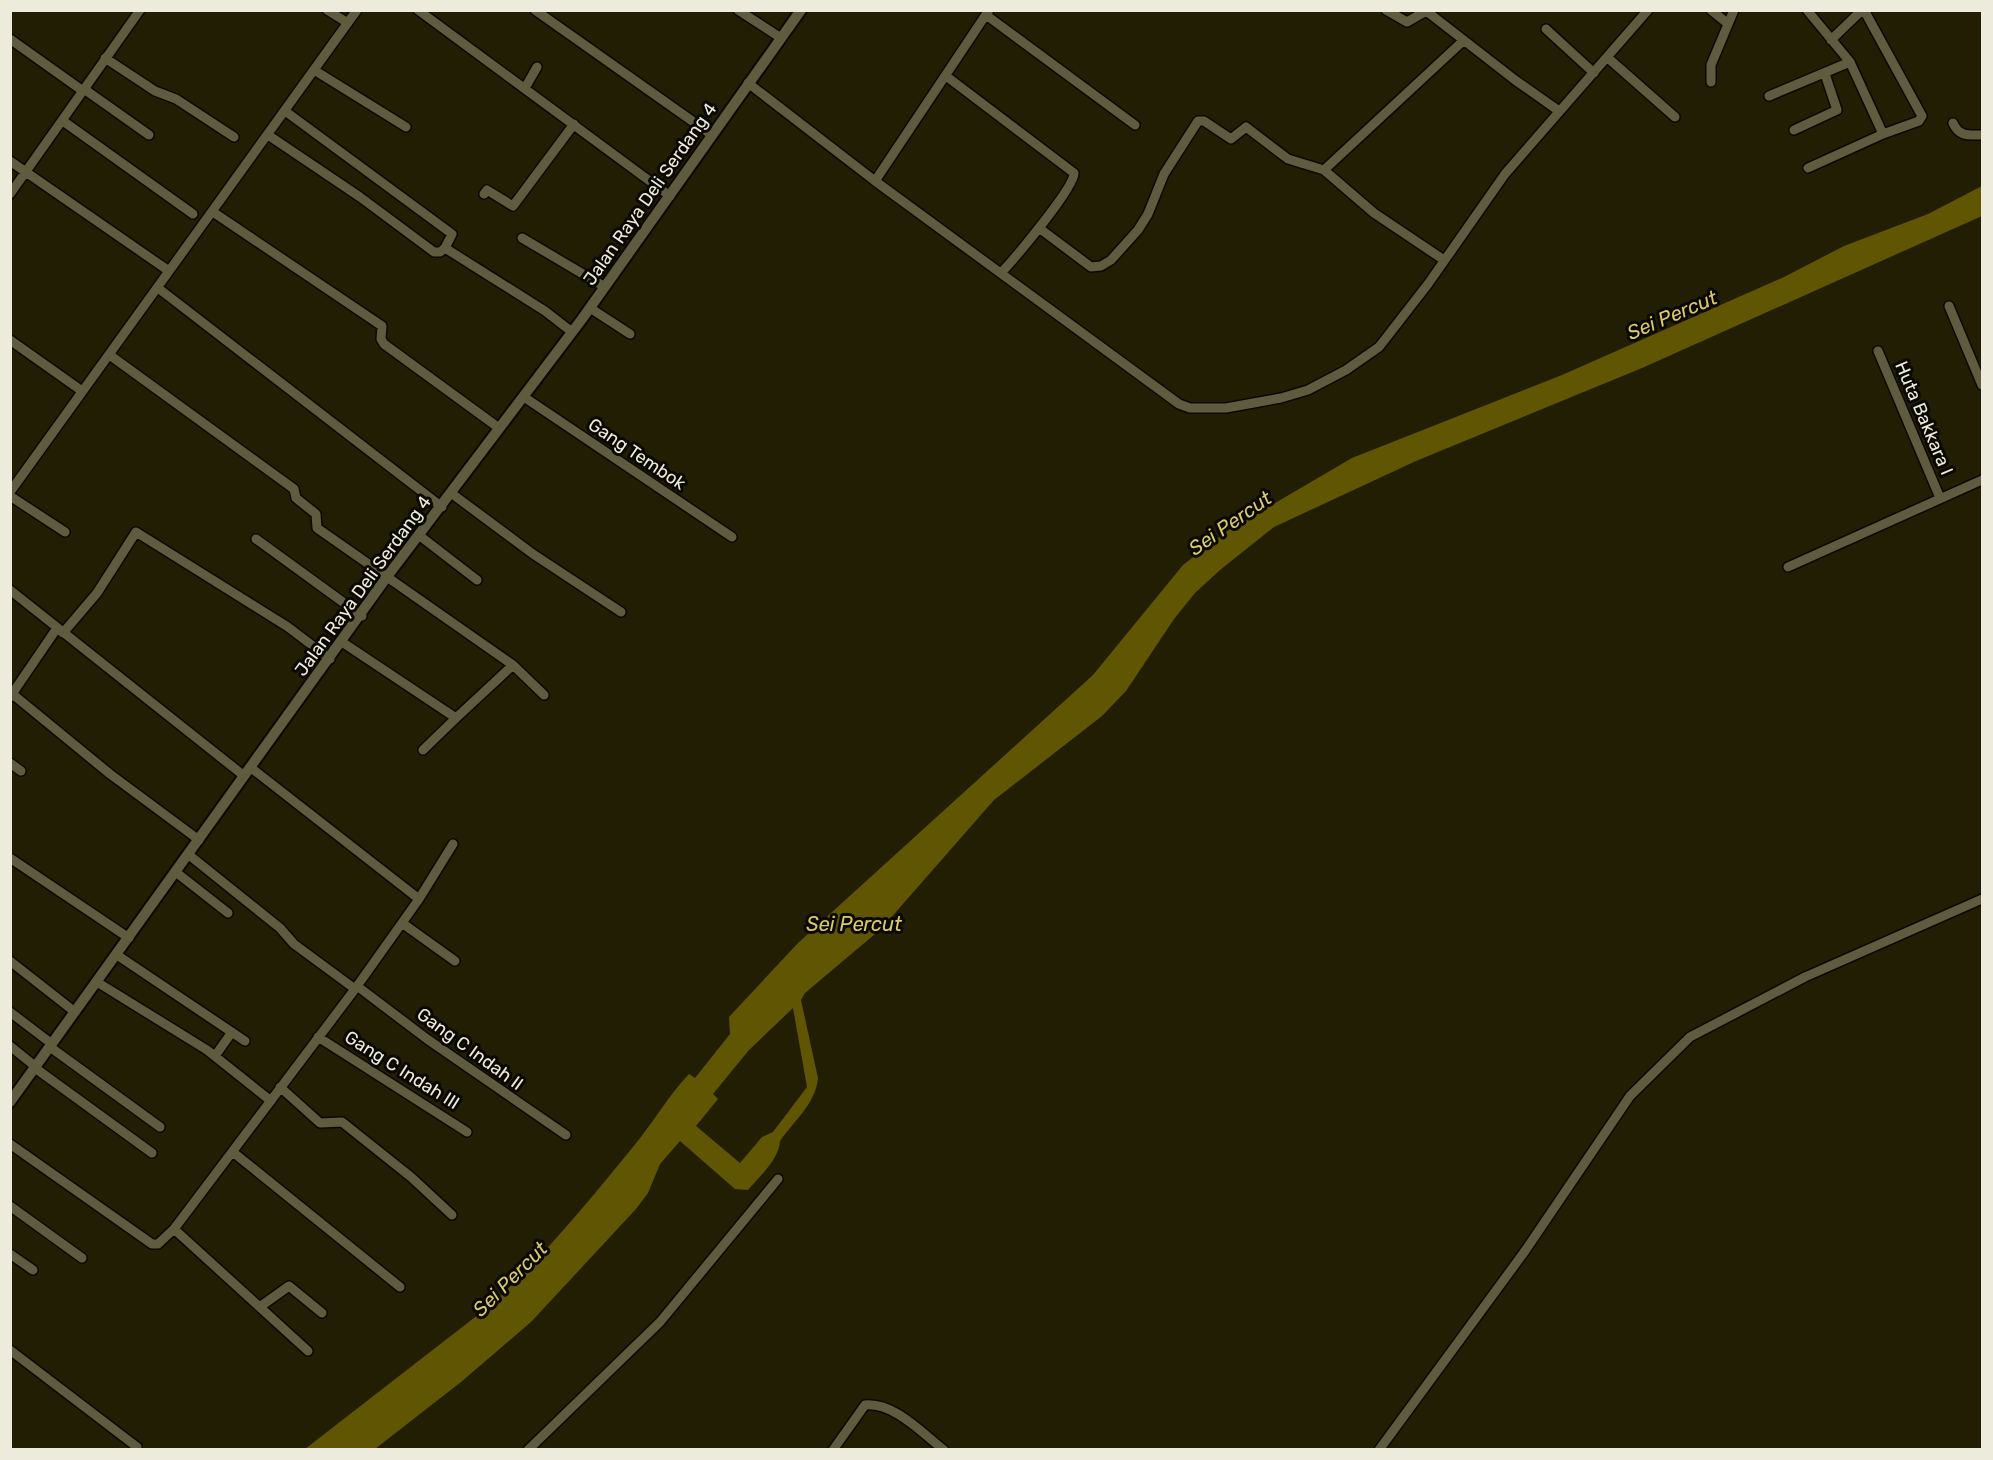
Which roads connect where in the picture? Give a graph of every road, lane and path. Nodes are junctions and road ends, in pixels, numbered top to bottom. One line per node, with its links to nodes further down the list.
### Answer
1 (327, 10): 16 (street)
2 (357, 10): 16 (street)
3 (418, 10): 33 (street)
4 (535, 10): 48 (street)
5 (738, 10): 19 (street)
6 (801, 10): 19 (street, Jalan Raya Deli Serdang 4)
7 (1386, 10): 14 (street)
8 (1648, 10): 24 (street)
9 (1711, 10): 17 (street)
10 (1734, 10): 17 (street)
11 (1807, 10): 21 (street)
12 (1863, 10): 21 (street); 45 (street)
13 (140, 11): 23 (street)
14 (1426, 11): 22 (street)
15 (988, 13): 30 (street); 42 (street)
16 (348, 23): 27 (street)
17 (1727, 23): 31 (street)
18 (1546, 29): 28 (street)
19 (781, 38): 32 (street, Jalan Raya Deli Serdang 4)
20 (10, 39): 34 (street)
21 (1831, 40): 25 (street)
22 (1463, 41): 37 (street); 53 (street)
23 (105, 58): 34 (street); 50 (street)
24 (1608, 58): 28 (street); 38 (street)
25 (1850, 62): 29 (street); 45 (street)
26 (537, 67): 33 (street)
27 (314, 70): 36 (street); 43 (street)
28 (1594, 73): 37 (street)
29 (1825, 74): 35 (street); 44 (street)
30 (946, 76): 55 (street); 61 (street)
31 (1711, 82)
32 (746, 86): 48 (street, Jalan Raya Deli Serdang 4); 55 (street)
33 (525, 88): 41 (street)
34 (84, 90): 39 (street); 46 (street)
35 (1769, 96)
36 (285, 111): 47 (street); 63 (street)
37 (1559, 111): 64 (street)
38 (1675, 117)
39 (63, 121): 54 (street); 60 (street)
40 (1953, 123): 49 (street)
41 (574, 124): 57 (street); 58 (street)
42 (1135, 125)
43 (406, 127)
44 (1794, 129)
45 (1883, 134): 52 (street)
46 (149, 135)
47 (268, 135): 59 (street); 63 (street)
48 (712, 135): 58 (street, Jalan Raya Deli Serdang 4)
49 (1983, 135)
50 (234, 137)
51 (10, 161): 54 (street)
52 (1809, 168)
53 (1324, 170): 61 (street); 64 (street)
54 (26, 172): 56 (street); 65 (street)
55 (875, 182): 66 (street)
56 (10, 194)
57 (484, 194)
58 (670, 196): 67 (street, Jalan Raya Deli Serdang 4)
59 (213, 212): 65 (street); 79 (street)
60 (193, 214)
61 (1039, 228): 66 (street)
62 (522, 238): 67 (street)
63 (445, 248): 71 (street)
64 (1444, 260): 66 (street)
65 (169, 272): 68 (street)
66 (1001, 273)
67 (605, 287): 70 (street, Jalan Raya Deli Serdang 4)
68 (158, 288): 75 (street); 84 (street)
69 (1949, 306): 76 (street)
70 (590, 308): 71 (street, Jalan Raya Deli Serdang 4); 72 (street)
71 (572, 332): 78 (street, Jalan Raya Deli Serdang 4)
72 (630, 334)
73 (10, 340): 77 (street)
74 (1878, 351): 83 (street, Huta Bakkara I)
75 (111, 356): 77 (street); 90 (street)
76 (1983, 385)
77 (82, 391): 82 (street)
78 (524, 397): 79 (street, Jalan Raya Deli Serdang 4); 87 (street, Gang Tembok)
79 (499, 428): 81 (street, Jalan Raya Deli Serdang 4)
80 (1983, 480): 83 (street)
81 (452, 493): 84 (street, Jalan Raya Deli Serdang 4); 93 (street)
82 (10, 494): 85 (street)
83 (1940, 498): 89 (street)
84 (442, 507): 86 (street, Jalan Raya Deli Serdang 4)
85 (65, 532)
86 (420, 536): 90 (street, Jalan Raya Deli Serdang 4); 91 (street)
87 (732, 537)
88 (256, 539): 94 (street)
89 (1788, 567)
90 (386, 578): 94 (street, Jalan Raya Deli Serdang 4); 98 (street)
91 (477, 580)
92 (10, 590): 95 (street)
93 (621, 612)
94 (362, 616): 96 (street, Jalan Raya Deli Serdang 4)
95 (60, 630): 97 (street); 99 (street); 105 (street)
96 (342, 642): 97 (street, Jalan Raya Deli Serdang 4); 101 (street)
97 (330, 659): 105 (street, Jalan Raya Deli Serdang 4)
98 (513, 665): 100 (street); 101 (street)
99 (11, 694): 106 (street)
100 (544, 695)
101 (456, 718): 102 (street)
102 (423, 750)
103 (10, 763): 104 (street)
104 (21, 771)
105 (247, 771): 106 (street, Jalan Raya Deli Serdang 4); 111 (street)
106 (199, 840): 108 (street, Jalan Raya Deli Serdang 4)
107 (453, 844): 111 (street)
108 (189, 855): 110 (street, Jalan Raya Deli Serdang 4); 120 (street, Gang C Indah II)
109 (10, 858): 115 (street)
110 (177, 873): 113 (street); 115 (street, Jalan Raya Deli Serdang 4)
111 (419, 899): 114 (street)
112 (1983, 899): 155 (street)
113 (228, 913)
114 (402, 923): 118 (street); 120 (street)
115 (129, 938): 116 (street, Jalan Raya Deli Serdang 4)
116 (117, 955): 119 (street, Jalan Raya Deli Serdang 4); 123 (street)
117 (10, 961): 122 (street)
118 (455, 961)
119 (97, 982): 122 (street, Jalan Raya Deli Serdang 4); 128 (street)
120 (356, 987): 124 (street); 135 (street, Gang C Indah II)
121 (10, 1012): 127 (street)
122 (75, 1012): 127 (street, Jalan Raya Deli Serdang 4)
123 (232, 1032): 125 (street); 128 (street)
124 (318, 1037): 130 (street); 134 (street, Gang C Indah III)
125 (245, 1041)
126 (10, 1046): 129 (street)
127 (51, 1046): 129 (street, Jalan Raya Deli Serdang 4); 133 (street)
128 (214, 1056): 131 (street)
129 (35, 1067): 132 (street, Jalan Raya Deli Serdang 4); 137 (street)
130 (280, 1087): 131 (street); 141 (street)
131 (271, 1101): 138 (street)
132 (10, 1102)
133 (160, 1127)
134 (467, 1132)
135 (566, 1136)
136 (10, 1144): 142 (street)
137 (152, 1153)
138 (234, 1153): 142 (street); 146 (street)
139 (778, 1179): 152 (street)
140 (10, 1206): 144 (street)
141 (453, 1215)
142 (174, 1229): 147 (street)
143 (10, 1254): 145 (street)
144 (82, 1258)
145 (33, 1270)
146 (400, 1287)
147 (261, 1306): 148 (street); 150 (street)
148 (322, 1313)
149 (10, 1350): 151 (street)
150 (308, 1351)
151 (137, 1447)
152 (528, 1449)
153 (833, 1449): 154 (street)
154 (944, 1449)
155 (1378, 1449)

